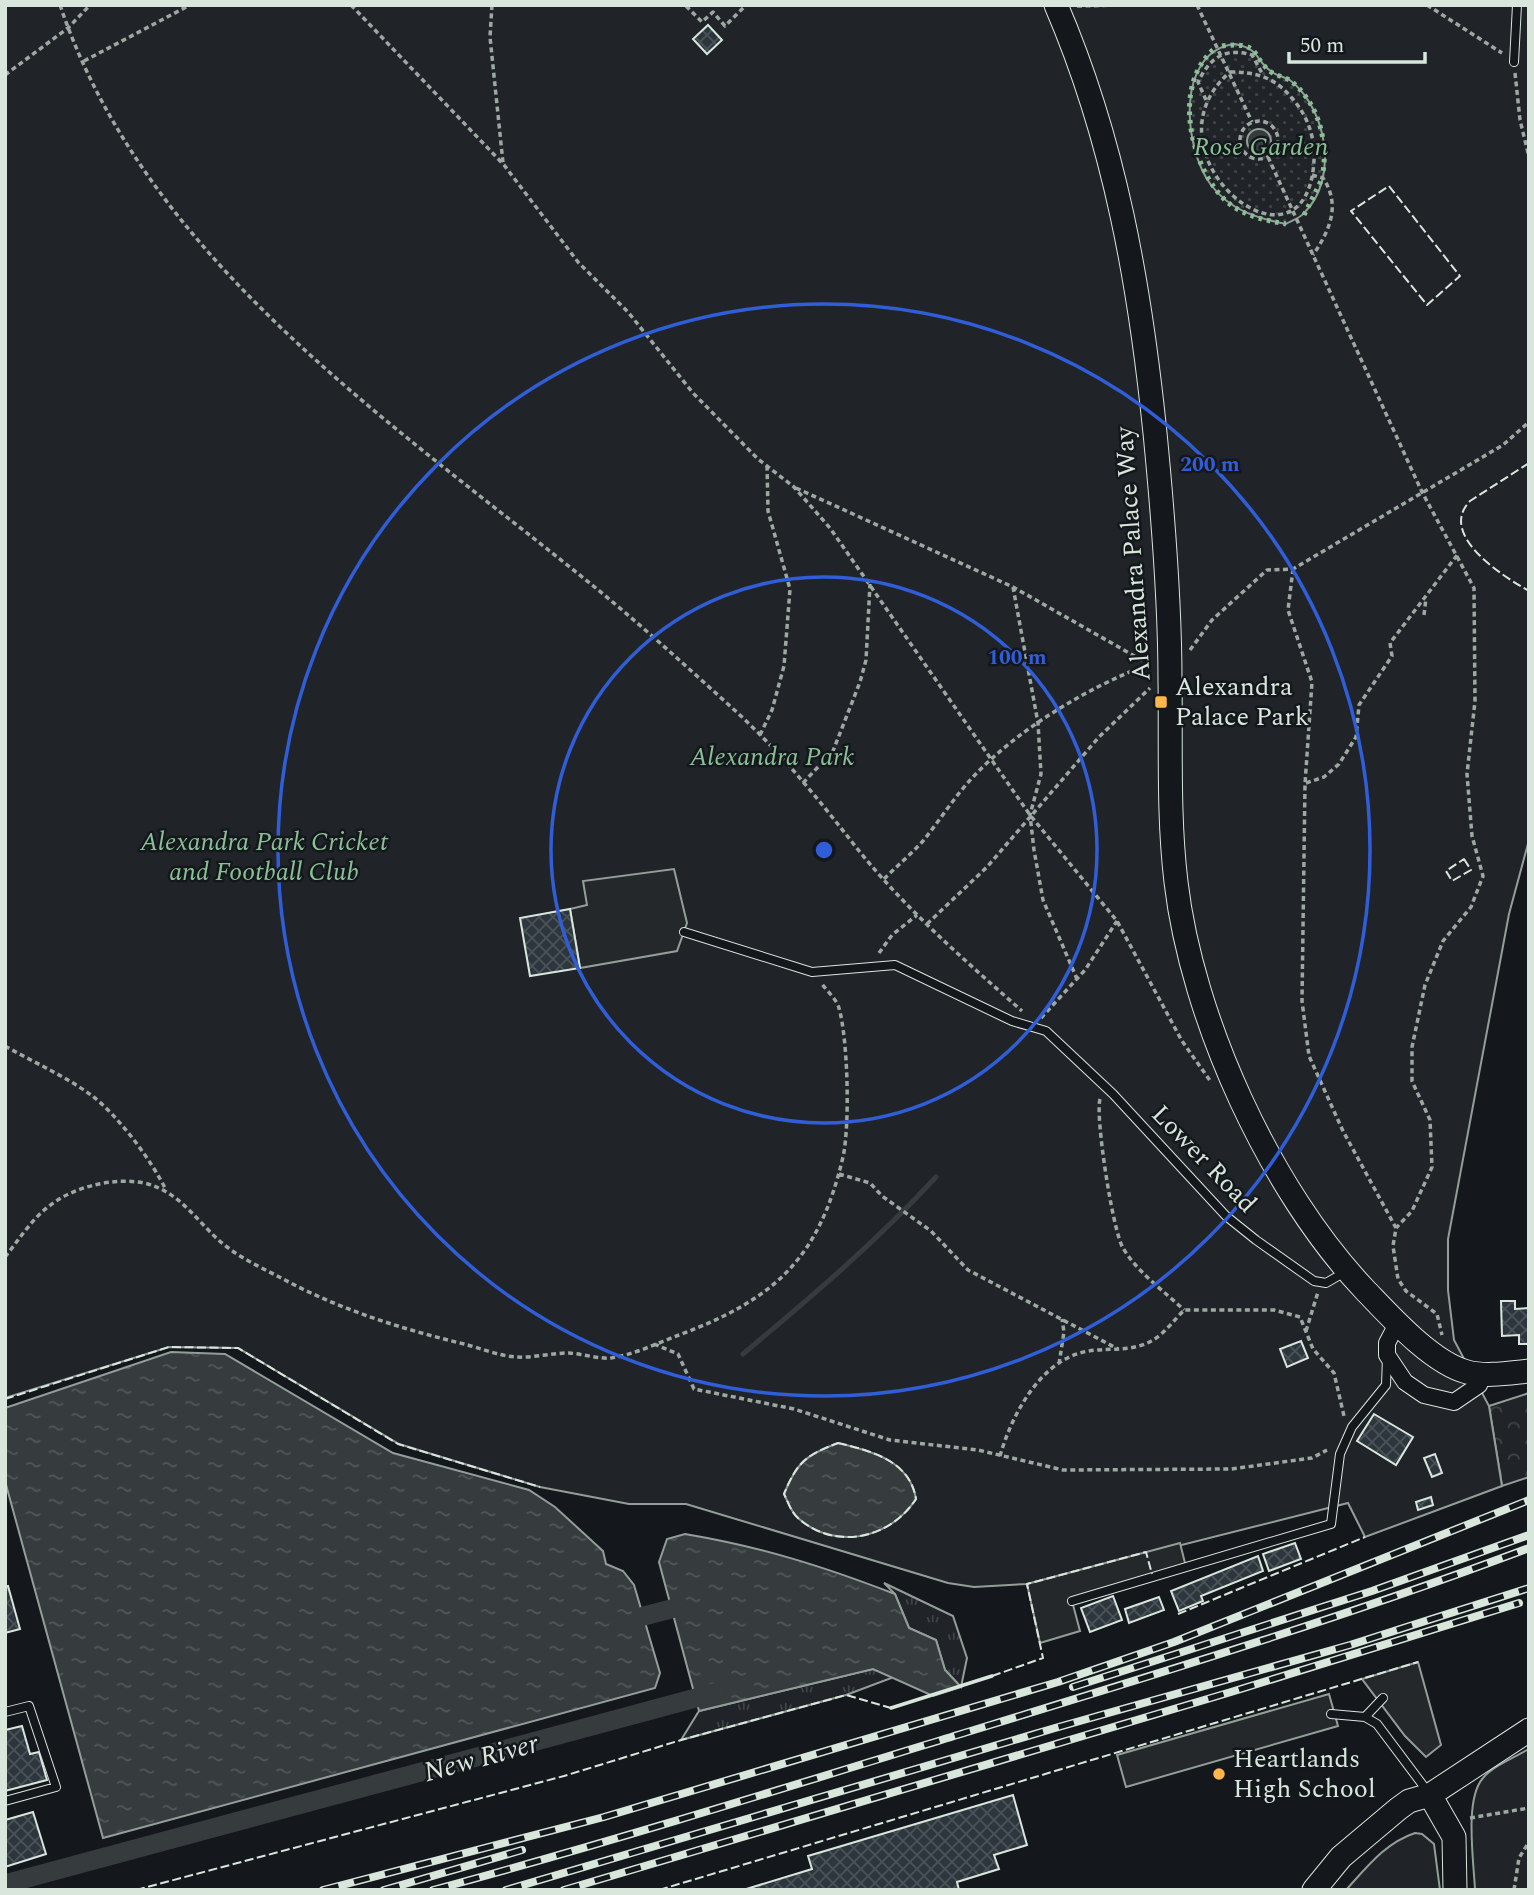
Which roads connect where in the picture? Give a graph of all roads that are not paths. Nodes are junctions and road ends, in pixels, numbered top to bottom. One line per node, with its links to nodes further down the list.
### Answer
1 (1056, 5): 5 (street, Alexandra Palace Way)
2 (1517, 5): 3 (lane)
3 (1514, 62)
4 (684, 932): 5 (lane, Lower Road)
5 (1347, 1271): 6 (street, Alexandra Palace Way)
6 (1397, 1324): 7 (street); 9 (street, Alexandra Palace Way)
7 (1387, 1355): 9 (street); 10 (lane)
8 (1529, 1371): 9 (street, Alexandra Palace Way)
9 (1484, 1374)
10 (1072, 1601)
11 (1383, 1698): 14 (lane)
12 (5, 1712): 17 (lane)
13 (1331, 1714): 14 (lane)
14 (1365, 1717): 16 (lane)
15 (1529, 1730): 16 (street)
16 (1430, 1795): 18 (street); 19 (street)
17 (5, 1801)
18 (1314, 1890)
19 (1455, 1890)

